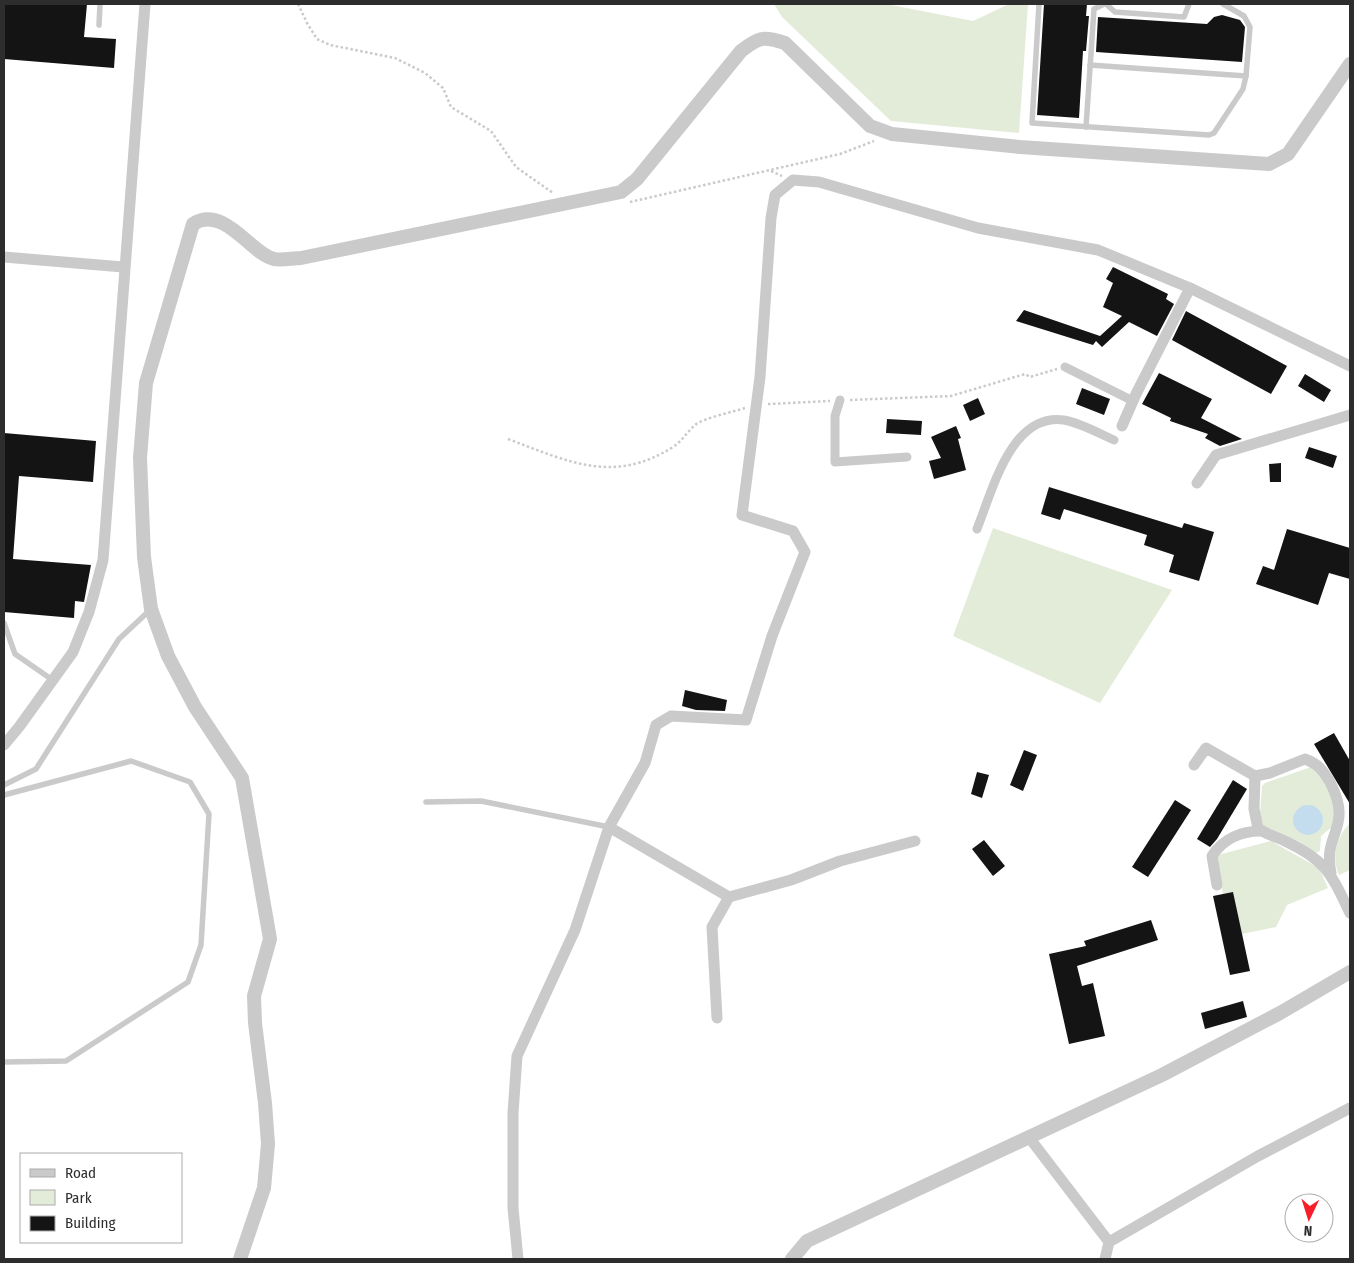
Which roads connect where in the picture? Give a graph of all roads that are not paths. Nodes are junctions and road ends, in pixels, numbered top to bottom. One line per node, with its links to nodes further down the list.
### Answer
1 (100, 4): 7 (lane)
2 (145, 4): 13 (street)
3 (1039, 4): 11 (lane)
4 (1105, 4): 5 (lane); 9 (lane)
5 (1189, 4)
6 (1223, 4): 10 (lane)
7 (98, 25)
8 (1350, 64): 25 (street)
9 (1090, 65): 10 (lane); 11 (lane)
10 (1246, 76): 11 (lane)
11 (1086, 127)
12 (4, 257): 13 (street)
13 (123, 267): 27 (street)
14 (1190, 288): 15 (street); 18 (street); 36 (street)
15 (1350, 366)
16 (1065, 367): 18 (street)
17 (840, 400): 22 (street)
18 (1133, 401): 20 (street)
19 (1350, 415): 23 (street)
20 (1122, 426)
21 (1114, 440): 24 (street)
22 (907, 457)
23 (1197, 484)
24 (977, 528)
25 (151, 609): 33 (lane); 49 (street)
26 (4, 623): 27 (lane)
27 (54, 681): 28 (street)
28 (19, 728): 29 (street); 30 (street)
29 (4, 736)
30 (4, 745)
31 (1194, 765): 32 (street)
32 (1255, 776): 37 (street); 39 (street)
33 (4, 785)
34 (4, 795): 45 (lane)
35 (426, 802): 36 (lane)
36 (609, 826): 41 (street); 50 (street)
37 (1261, 831): 39 (street); 40 (street)
38 (915, 842): 41 (street)
39 (1330, 873): 42 (street)
40 (1217, 885)
41 (729, 897): 44 (street)
42 (1350, 913)
43 (1350, 972): 47 (street)
44 (717, 1018)
45 (4, 1062)
46 (1350, 1108): 48 (street)
47 (1028, 1136): 48 (street); 51 (street)
48 (1109, 1242): 52 (street)
49 (240, 1259)
50 (518, 1259)
51 (792, 1259)
52 (1105, 1259)

